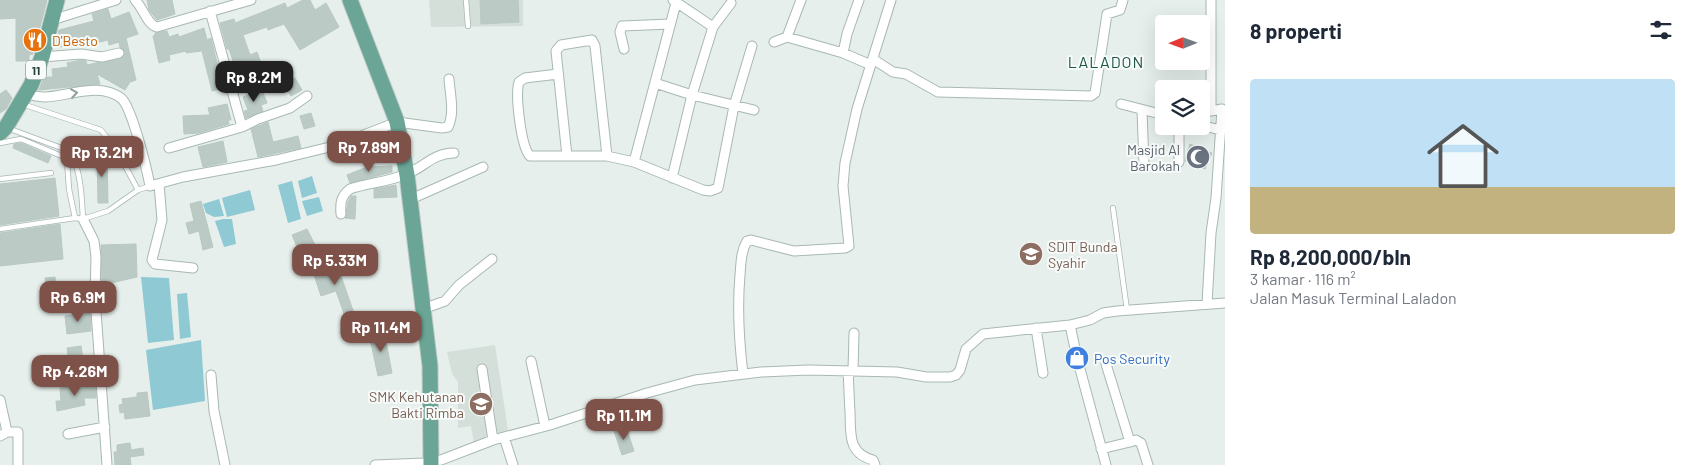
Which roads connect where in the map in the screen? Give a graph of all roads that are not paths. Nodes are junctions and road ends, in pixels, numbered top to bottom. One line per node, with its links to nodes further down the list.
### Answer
1 (57, 0): 15 (main road, 11)
2 (116, 0): 15 (street)
3 (135, 0): 14 (street)
4 (251, 0): 14 (street)
5 (350, 0): 40 (main road)
6 (466, 0): 17 (lane)
7 (801, 0): 19 (street)
8 (859, 0): 24 (street)
9 (891, 0): 26 (street)
10 (1123, 0): 26 (street)
11 (1211, 0): 38 (street)
12 (680, 2): 16 (street); 18 (street)
13 (731, 3): 18 (street)
14 (210, 11): 41 (street)
15 (52, 20): 25 (main road, 11)
16 (670, 24): 22 (street); 29 (street)
17 (468, 26)
18 (713, 27): 30 (street)
19 (788, 37): 20 (street); 24 (street)
20 (774, 42)
21 (752, 46): 34 (street)
22 (624, 49)
23 (119, 53): 25 (street)
24 (844, 53): 26 (street)
25 (42, 57): 32 (main road, 11)
26 (872, 62): 80 (street)
27 (558, 74): 49 (street); 49 (street); 50 (street)
28 (449, 79): 40 (street)
29 (655, 83): 30 (street); 51 (street)
30 (692, 95): 34 (street); 58 (street)
31 (307, 96): 41 (street)
32 (23, 98): 43 (main road, 11); 59 (street, one-way to 59); 60 (lane)
33 (1121, 104): 37 (street)
34 (734, 106): 36 (street); 58 (street)
35 (1223, 109): 38 (street); 44 (street)
36 (754, 110)
37 (1142, 110): 39 (street); 53 (street)
38 (1210, 111)
39 (1155, 113)
40 (396, 122): 56 (main road); 59 (street)
41 (242, 127): 47 (street)
42 (1210, 127): 44 (street)
43 (3, 130): 64 (lane)
44 (1220, 130): 69 (street)
45 (1179, 135): 52 (street)
46 (0, 143): 64 (lane)
47 (169, 148)
48 (454, 153): 56 (street)
49 (567, 156): 50 (street)
50 (607, 156): 51 (street)
51 (634, 162): 58 (street)
52 (1179, 162)
53 (1144, 165)
54 (483, 167): 61 (street)
55 (51, 173): 57 (lane)
56 (407, 175): 61 (main road); 63 (street)
57 (0, 178)
58 (672, 178)
59 (154, 185): 60 (lane); 67 (street)
60 (138, 190): 64 (lane)
61 (409, 200): 70 (main road)
62 (1113, 208): 71 (lane)
63 (341, 214)
64 (79, 218): 65 (lane); 84 (street)
65 (0, 229)
66 (492, 259): 70 (street)
67 (193, 268)
68 (1225, 303): 69 (street)
69 (1207, 304): 71 (street)
70 (423, 309): 92 (main road)
71 (1127, 310): 72 (street)
72 (1070, 325): 73 (street); 90 (street)
73 (1036, 328): 78 (street); 79 (street)
74 (854, 333): 78 (street)
75 (531, 361): 83 (street)
76 (1106, 364): 89 (street)
77 (482, 369): 88 (street)
78 (850, 371): 80 (street); 91 (street)
79 (1043, 373)
80 (743, 374): 83 (street)
81 (211, 375): 95 (street)
82 (0, 400): 85 (street)
83 (545, 426): 87 (street)
84 (105, 427): 86 (street); 94 (street)
85 (3, 434): 93 (street)
86 (68, 434)
87 (504, 437): 88 (street); 97 (street)
88 (493, 440): 92 (street)
89 (1130, 442): 90 (street); 99 (street)
90 (1101, 449): 98 (street)
91 (872, 462)
92 (431, 464): 96 (street)
93 (18, 465)
94 (108, 465)
95 (225, 465)
96 (375, 465)
97 (513, 465)
98 (1106, 465)
99 (1148, 465)

